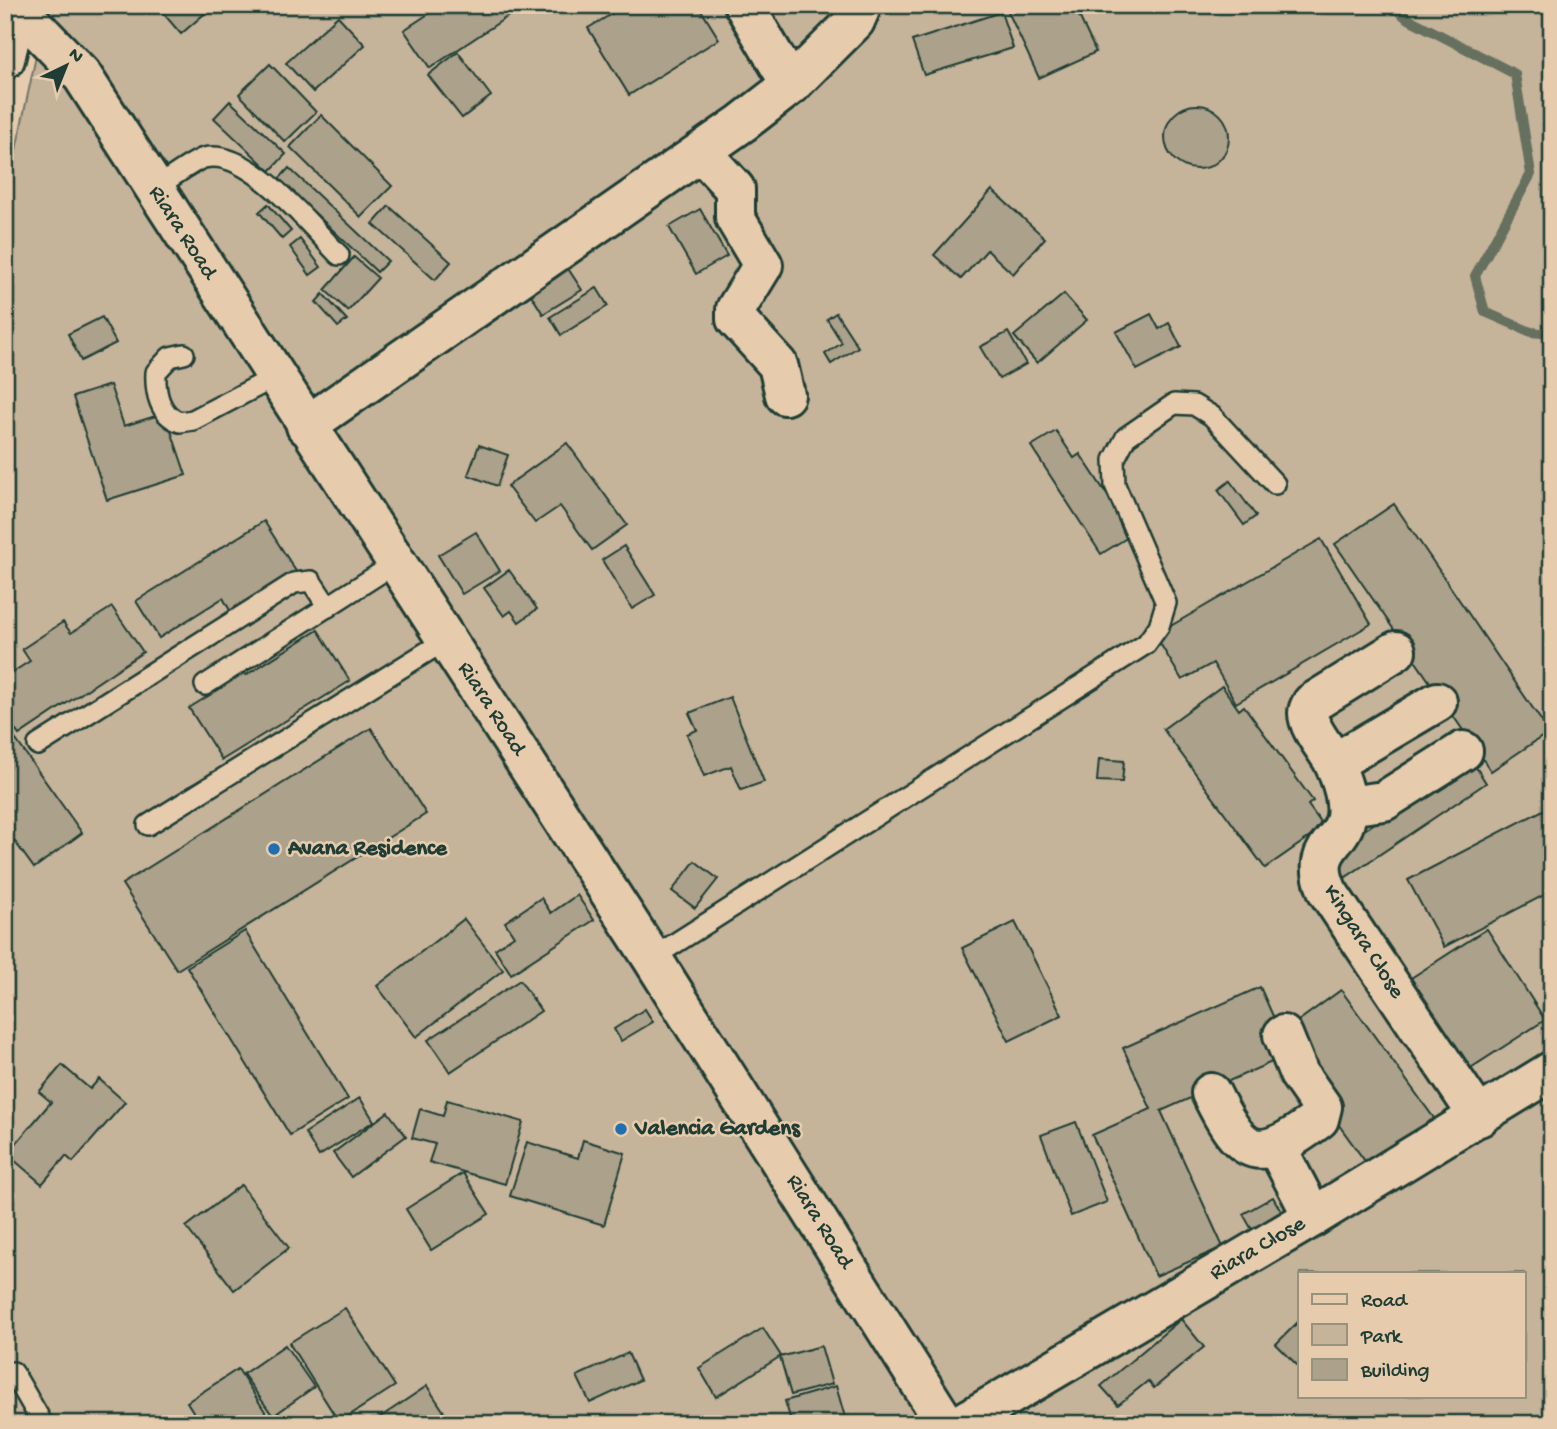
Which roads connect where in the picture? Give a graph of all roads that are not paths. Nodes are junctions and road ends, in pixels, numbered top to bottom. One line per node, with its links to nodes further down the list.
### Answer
1 (744, 5): 5 (street)
2 (862, 5): 5 (street)
3 (18, 7): 4 (street); 7 (street, Riara Road)
4 (5, 59)
5 (790, 85): 6 (street)
6 (701, 152): 11 (street); 12 (street)
7 (154, 189): 8 (lane); 10 (street, Riara Road)
8 (340, 255)
9 (184, 354): 10 (lane)
10 (275, 377): 12 (street, Riara Road)
11 (786, 395)
12 (306, 426): 14 (street, Riara Road)
13 (1275, 484): 25 (lane)
14 (397, 564): 15 (lane); 16 (street, Riara Road)
15 (328, 607): 18 (lane); 20 (lane)
16 (446, 640): 24 (lane); 25 (street, Riara Road)
17 (1396, 651): 22 (street)
18 (205, 685)
19 (1437, 702): 22 (street)
20 (38, 745)
21 (1463, 751): 23 (street)
22 (1334, 763): 23 (street)
23 (1347, 806): 29 (street, Kingara Close)
24 (148, 825)
25 (652, 958): 34 (street, Riara Road)
26 (1283, 1035): 30 (street)
27 (1552, 1071): 29 (street, Riara Close)
28 (1211, 1093): 30 (street)
29 (1479, 1117): 31 (street, Riara Close)
30 (1276, 1146): 31 (street)
31 (1313, 1217): 35 (street, Riara Close)
32 (13, 1373): 33 (lane)
33 (44, 1424)
34 (946, 1424)
35 (961, 1424)

